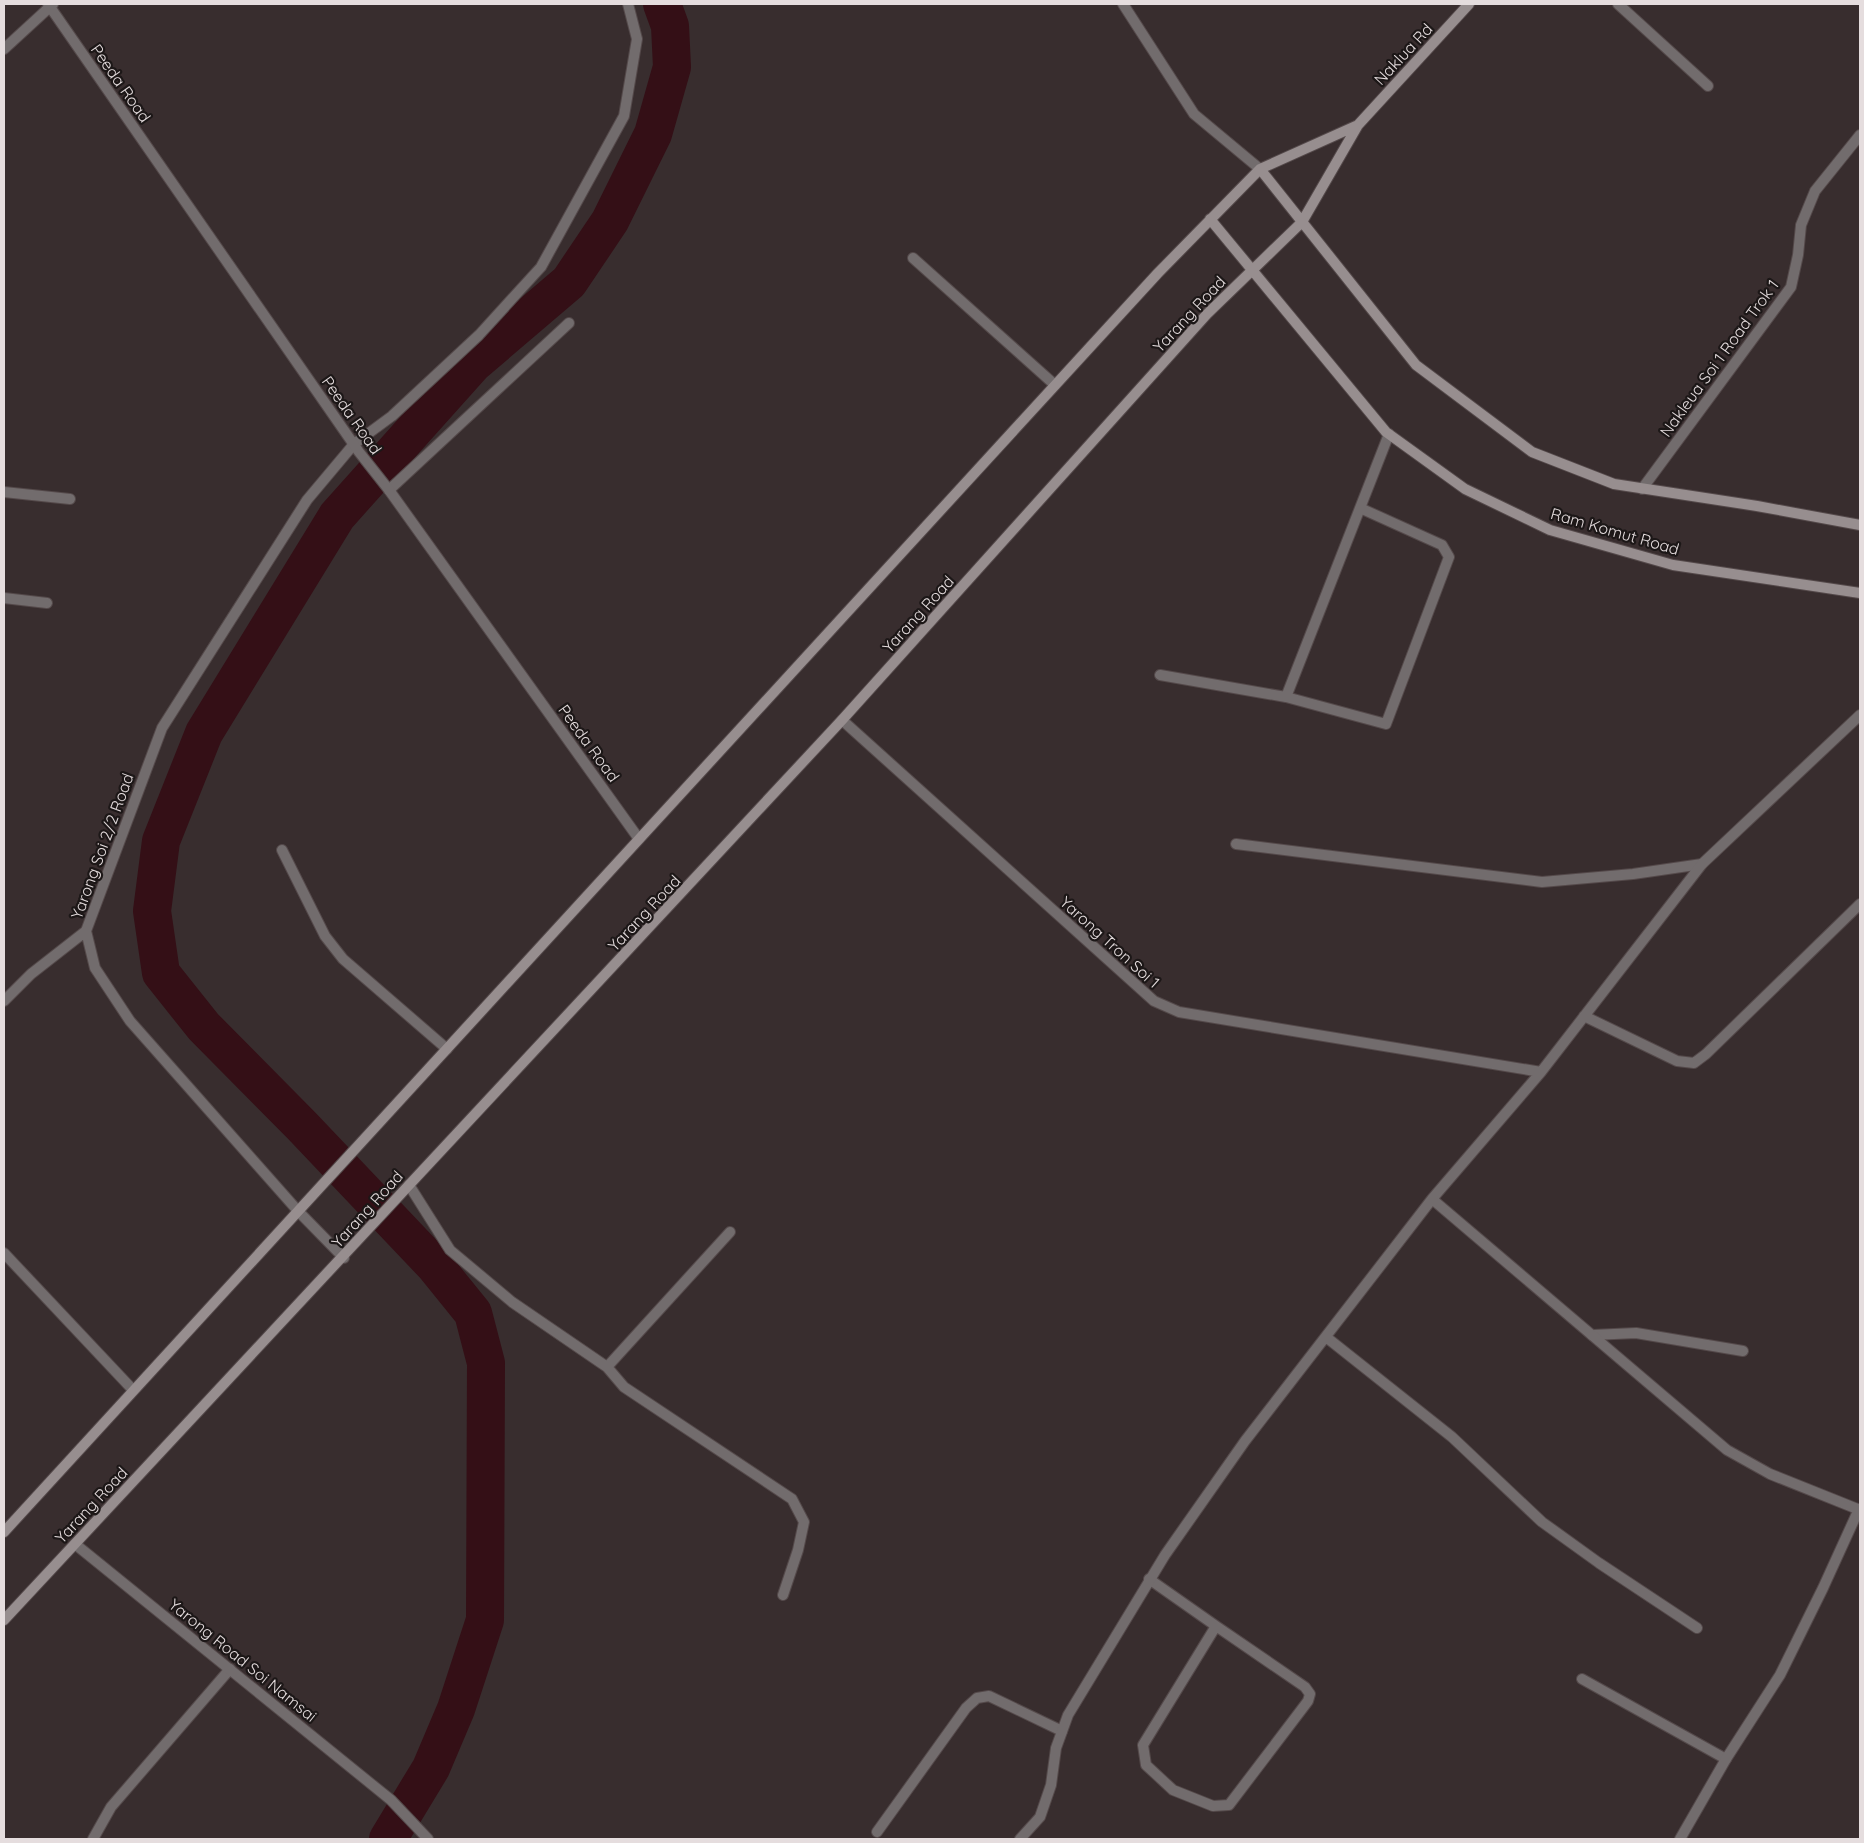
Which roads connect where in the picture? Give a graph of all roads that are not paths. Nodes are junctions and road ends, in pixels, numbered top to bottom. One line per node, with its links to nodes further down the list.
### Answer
1 (628, 4): 18 (street, Yarong Soi 2/2 Road)
2 (1123, 4): 10 (street)
3 (1469, 4): 8 (main road, Naklua Rd)
4 (1618, 4): 7 (street)
5 (50, 5): 6 (street); 18 (street, Peeda Road)
6 (4, 49)
7 (1708, 86)
8 (1358, 125): 10 (main road, Naklua Rd); 12 (main road, Naklua Rd)
9 (1860, 135): 20 (street, Nakleua Soi 1 Road Trok 1)
10 (1260, 169): 11 (main road); 12 (main road)
11 (1210, 220): 14 (main road, Ram Komut Road); 16 (main road)
12 (1302, 222): 14 (main road, Yarang Road); 20 (main road)
13 (913, 258): 16 (street)
14 (1252, 270): 17 (main road, Ram Komut Road); 31 (main road, Yarang Road)
15 (569, 323): 19 (street)
16 (1055, 385): 32 (main road)
17 (1389, 434): 23 (street); 25 (main road, Ram Komut Road)
18 (356, 448): 19 (street, Peeda Road); 37 (street, Yarong Soi 2/2 Road)
19 (386, 487): 32 (street, Peeda Road)
20 (1642, 489): 24 (main road)
21 (4, 492): 22 (street)
22 (70, 499)
23 (1360, 508): 29 (street); 29 (street)
24 (1860, 525)
25 (1860, 593)
26 (4, 598): 27 (street)
27 (46, 603)
28 (1160, 675): 29 (street)
29 (1286, 697)
30 (1860, 715): 35 (street)
31 (842, 720): 41 (street, Yarong Tron Soi 1); 42 (main road, Yarang Road)
32 (639, 839): 40 (main road)
33 (1236, 844): 35 (street)
34 (282, 850): 40 (street)
35 (1702, 864): 39 (street)
36 (1860, 904): 39 (street)
37 (86, 931): 38 (street); 44 (street, Yarong Soi 2/2 Road)
38 (4, 1001)
39 (1584, 1016): 41 (street)
40 (447, 1049): 44 (main road)
41 (1541, 1072): 43 (street)
42 (406, 1188): 47 (main road, Yarang Road); 51 (street)
43 (1432, 1200): 48 (street); 49 (street)
44 (298, 1211): 47 (street, Yarong Soi 2/2 Road); 52 (main road)
45 (730, 1232): 51 (street)
46 (4, 1253): 52 (street)
47 (344, 1258): 55 (main road, Yarang Road)
48 (1592, 1335): 50 (street); 53 (street)
49 (1326, 1337): 56 (street); 60 (street)
50 (1742, 1351)
51 (607, 1367): 57 (street)
52 (134, 1390): 54 (main road)
53 (1860, 1509): 64 (street)
54 (4, 1532)
55 (76, 1544): 58 (main road, Yarang Road); 61 (street, Yarong Road Soi Namsai)
56 (1149, 1579): 59 (street); 63 (street)
57 (783, 1594)
58 (4, 1620)
59 (1216, 1626): 59 (street)
60 (1697, 1628)
61 (230, 1669): 66 (street); 67 (street, Yarong Road Soi Namsai)
62 (1582, 1679): 64 (street)
63 (1062, 1731): 65 (street); 68 (street)
64 (1726, 1759): 69 (street)
65 (877, 1832)
66 (93, 1839)
67 (428, 1839)
68 (1020, 1839)
69 (1680, 1839)

